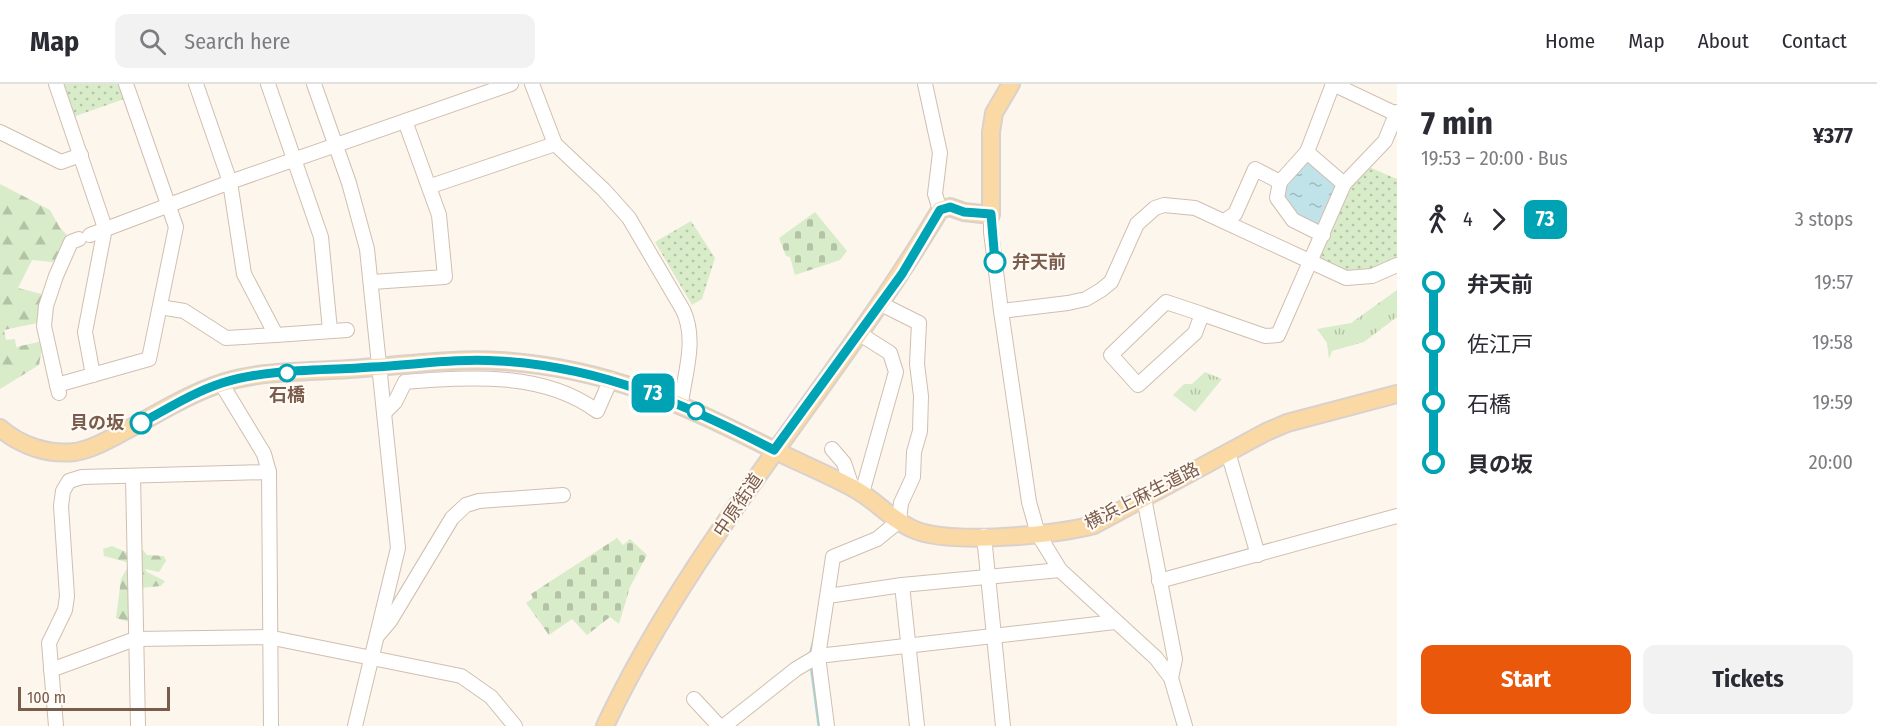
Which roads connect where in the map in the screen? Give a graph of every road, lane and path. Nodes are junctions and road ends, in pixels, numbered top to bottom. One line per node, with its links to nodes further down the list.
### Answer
1 (56, 84): 17 (street)
2 (126, 84): 23 (street)
3 (196, 84): 19 (street)
4 (268, 84): 18 (street)
5 (314, 84): 15 (street)
6 (511, 84): 11 (street)
7 (532, 84): 14 (street)
8 (925, 84): 24 (street)
9 (1011, 84): 25 (main road)
10 (1397, 113): 13 (street); 16 (street)
11 (405, 121): 15 (street); 22 (street)
12 (0, 132): 17 (street)
13 (1391, 143): 21 (street)
14 (555, 144): 22 (street); 45 (street)
15 (335, 145): 18 (street); 31 (street)
16 (1307, 152): 20 (street); 21 (street)
17 (81, 155): 27 (street)
18 (294, 159): 19 (street); 36 (street)
19 (230, 182): 23 (street); 39 (street)
20 (1280, 182): 26 (street); 28 (street)
21 (1344, 184): 28 (street)
22 (431, 186): 31 (street)
23 (169, 205): 27 (street); 33 (street)
24 (940, 210): 25 (main road); 32 (main road, 中原街道)
25 (991, 214): 34 (street)
26 (1224, 221): 29 (street); 34 (street)
27 (105, 228): 41 (street); 41 (street)
28 (1323, 235): 29 (street)
29 (1311, 260): 30 (street); 35 (street)
30 (1397, 266)
31 (372, 282): 40 (street)
32 (882, 304): 38 (main road, 中原街道); 57 (street)
33 (160, 307): 39 (street); 41 (street)
34 (1001, 311): 58 (street)
35 (1202, 314): 35 (street)
36 (330, 330): 37 (street); 39 (street)
37 (347, 330)
38 (860, 334): 49 (main road, 中原街道); 53 (street)
39 (276, 335)
40 (380, 367): 42 (main road, 横浜上麻生道路); 43 (main road, 横浜上麻生道路); 46 (street)
41 (93, 375)
42 (611, 379): 45 (main road, 横浜上麻生道路); 46 (street)
43 (221, 383): 47 (main road, 横浜上麻生道路); 51 (street)
44 (1397, 394): 50 (main road, 横浜上麻生道路)
45 (681, 404): 49 (main road, 横浜上麻生道路)
46 (384, 413): 70 (street)
47 (0, 428)
48 (832, 448): 53 (street)
49 (774, 450): 53 (main road, 横浜上麻生道路); 82 (main road, 中原街道)
50 (1228, 452): 55 (main road, 横浜上麻生道路); 60 (street)
51 (269, 472): 52 (street); 68 (street)
52 (133, 476): 69 (street); 74 (street)
53 (857, 490): 57 (main road, 横浜上麻生道路)
54 (563, 495): 70 (street)
55 (1144, 498): 58 (main road, 横浜上麻生道路); 63 (street)
56 (1397, 516): 60 (street)
57 (899, 521): 59 (main road, 横浜上麻生道路); 65 (street)
58 (1038, 534): 59 (main road, 横浜上麻生道路); 61 (street)
59 (984, 536): 62 (street)
60 (1258, 555): 63 (street)
61 (1060, 570): 62 (street); 66 (street)
62 (988, 577): 64 (street); 67 (street)
63 (1159, 581): 75 (street)
64 (902, 585): 65 (street); 71 (street)
65 (828, 596): 72 (street)
66 (1115, 622): 67 (street); 75 (street)
67 (993, 635): 71 (street); 87 (street)
68 (268, 637): 69 (street); 73 (street); 79 (street)
69 (135, 639): 74 (street); 78 (street)
70 (375, 639): 73 (street)
71 (908, 645): 72 (street); 86 (street)
72 (818, 656): 84 (street); 85 (street)
73 (371, 657): 80 (street); 81 (street)
74 (51, 670): 77 (street)
75 (1171, 678): 88 (street)
76 (694, 699): 83 (street)
77 (56, 726)
78 (138, 726)
79 (271, 726)
80 (355, 726)
81 (515, 726)
82 (605, 726)
83 (719, 726)
84 (724, 726)
85 (827, 726)
86 (916, 726)
87 (1003, 726)
88 (1185, 726)

